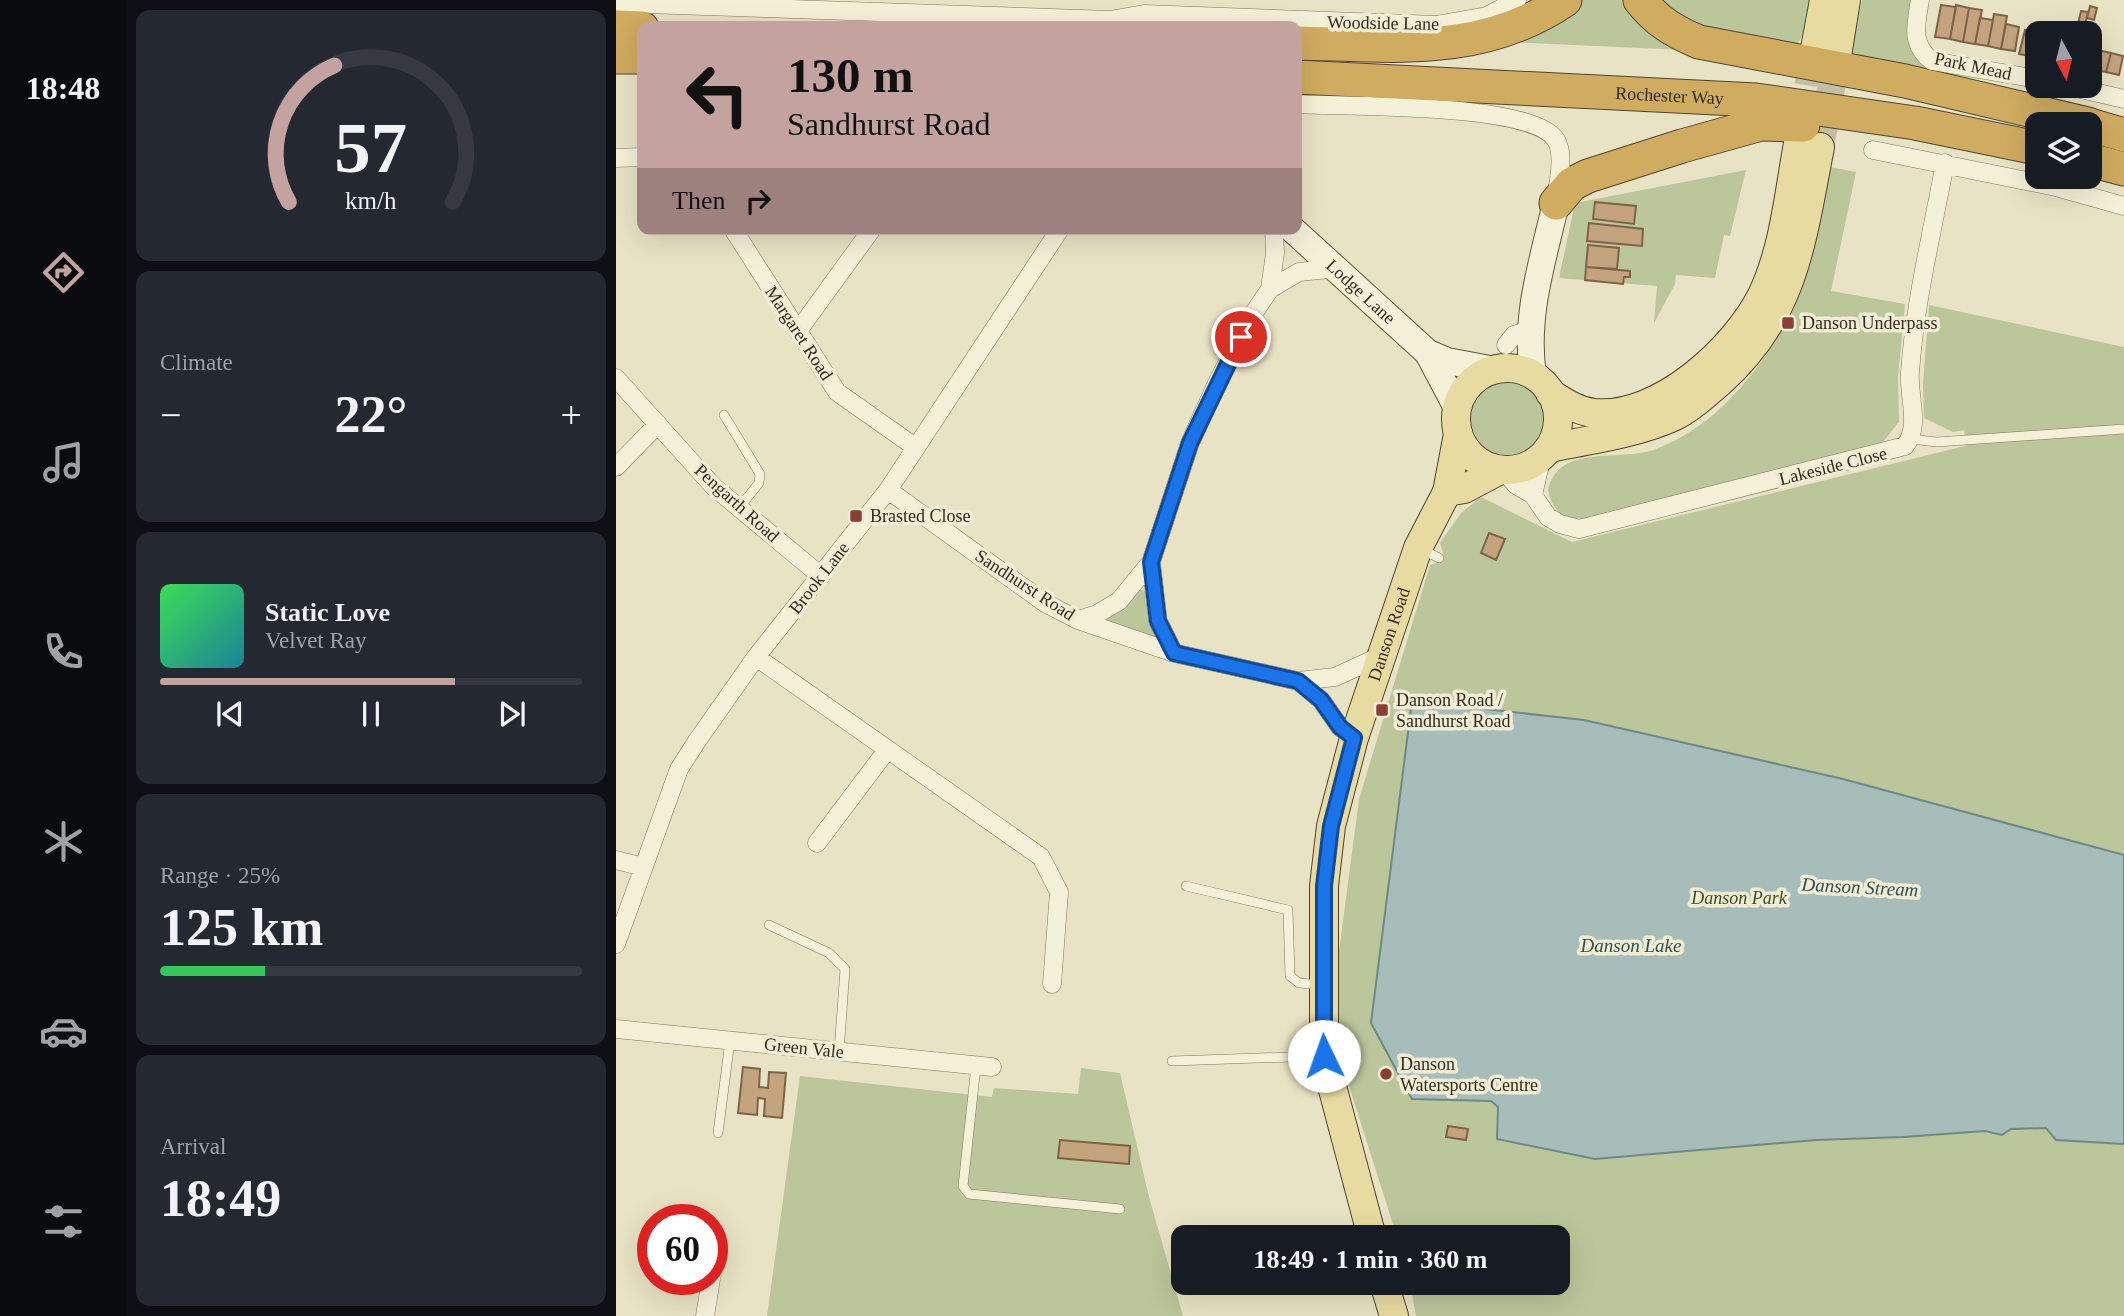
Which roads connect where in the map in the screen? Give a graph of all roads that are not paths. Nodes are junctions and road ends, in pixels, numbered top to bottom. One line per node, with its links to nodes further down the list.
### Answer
1 (1517, 0): 8 (street, Woodside Lane)
2 (1565, 0): 11 (highway)
3 (1640, 0): 20 (highway)
4 (1824, 0): 5 (main road)
5 (1846, 0)
6 (1920, 0): 16 (street, Park Mead)
7 (616, 3): 8 (street, Woodside Lane)
8 (1135, 7)
9 (616, 27): 10 (highway)
10 (637, 28)
11 (1302, 43)
12 (616, 57): 13 (highway)
13 (637, 57)
14 (1302, 57): 21 (highway, Rochester Way)
15 (1302, 77): 26 (highway, Rochester Way)
16 (2025, 77)
17 (2102, 94): 18 (street)
18 (2124, 99)
19 (1302, 104): 36 (street)
20 (2038, 112)
21 (2025, 124)
22 (2102, 128): 23 (highway)
23 (2124, 135)
24 (2102, 140): 25 (highway)
25 (2124, 145)
26 (2025, 146)
27 (1873, 150): 31 (street)
28 (637, 157): 29 (street)
29 (616, 158)
30 (2025, 162): 36 (highway)
31 (1945, 163): 37 (street); 54 (street)
32 (2102, 163): 33 (highway)
33 (2124, 169)
34 (2102, 178): 35 (highway)
35 (2124, 183)
36 (1556, 203): 46 (street)
37 (2124, 206)
38 (737, 235): 45 (street, Margaret Road)
39 (868, 235): 45 (street)
40 (1056, 235): 55 (street, Brook Lane)
41 (1274, 235): 44 (street)
42 (1299, 235): 43 (street, Lodge Lane)
43 (1338, 268): 44 (street); 47 (street, Lodge Lane)
44 (1270, 289): 63 (street)
45 (798, 331): 55 (street, Margaret Road)
46 (1510, 349): 47 (street, Lodge Lane); 49 (street); 49 (main road); 51 (main road)
47 (1428, 353): 51 (street, Lodge Lane)
48 (616, 378): 52 (street, Pengarth Road)
49 (1542, 384): 56 (main road); 56 (main road)
50 (724, 415): 62 (lane)
51 (1457, 421): 58 (main road); 60 (main road, Danson Road)
52 (658, 424): 57 (street); 62 (street, Pengarth Road)
53 (2124, 429): 54 (lane)
54 (1910, 439): 61 (street, Lakeside Close)
55 (915, 447): 59 (street, Brook Lane)
56 (1545, 452): 58 (main road); 61 (street)
57 (616, 467)
58 (1502, 470): 60 (main road); 61 (street, Lakeside Close)
59 (888, 490): 64 (street, Brook Lane); 65 (street, Sandhurst Road)
60 (1447, 492): 67 (main road, Danson Road)
61 (1533, 495)
62 (739, 508): 64 (street, Pengarth Road)
63 (1151, 562): 65 (street); 66 (street)
64 (821, 576): 68 (street, Brook Lane)
65 (1077, 620): 66 (street, Sandhurst Road)
66 (1174, 653): 69 (street, Sandhurst Road)
67 (1381, 656): 69 (street, Sandhurst Road); 70 (main road, Danson Road)
68 (756, 657): 71 (street); 74 (street, Brook Lane)
69 (1298, 681): 70 (street, Sandhurst Road)
70 (1354, 738): 79 (main road, Danson Road)
71 (887, 750): 72 (street); 78 (street)
72 (817, 843)
73 (616, 860): 74 (street)
74 (643, 867): 77 (street, Brook Lane)
75 (1186, 886): 79 (lane)
76 (769, 925): 82 (lane)
77 (616, 944)
78 (1052, 984)
79 (1322, 985): 83 (main road, Danson Road)
80 (616, 1028): 81 (street, Green Vale)
81 (730, 1041): 82 (street, Green Vale); 86 (lane)
82 (839, 1052): 85 (street, Green Vale)
83 (1324, 1056): 84 (lane); 88 (main road, Danson Road)
84 (1172, 1061)
85 (984, 1066): 87 (lane)
86 (718, 1133)
87 (1120, 1209)
88 (1369, 1225)
89 (708, 1295): 91 (street)
90 (1388, 1295): 92 (main road)
91 (705, 1316)
92 (1394, 1316)

